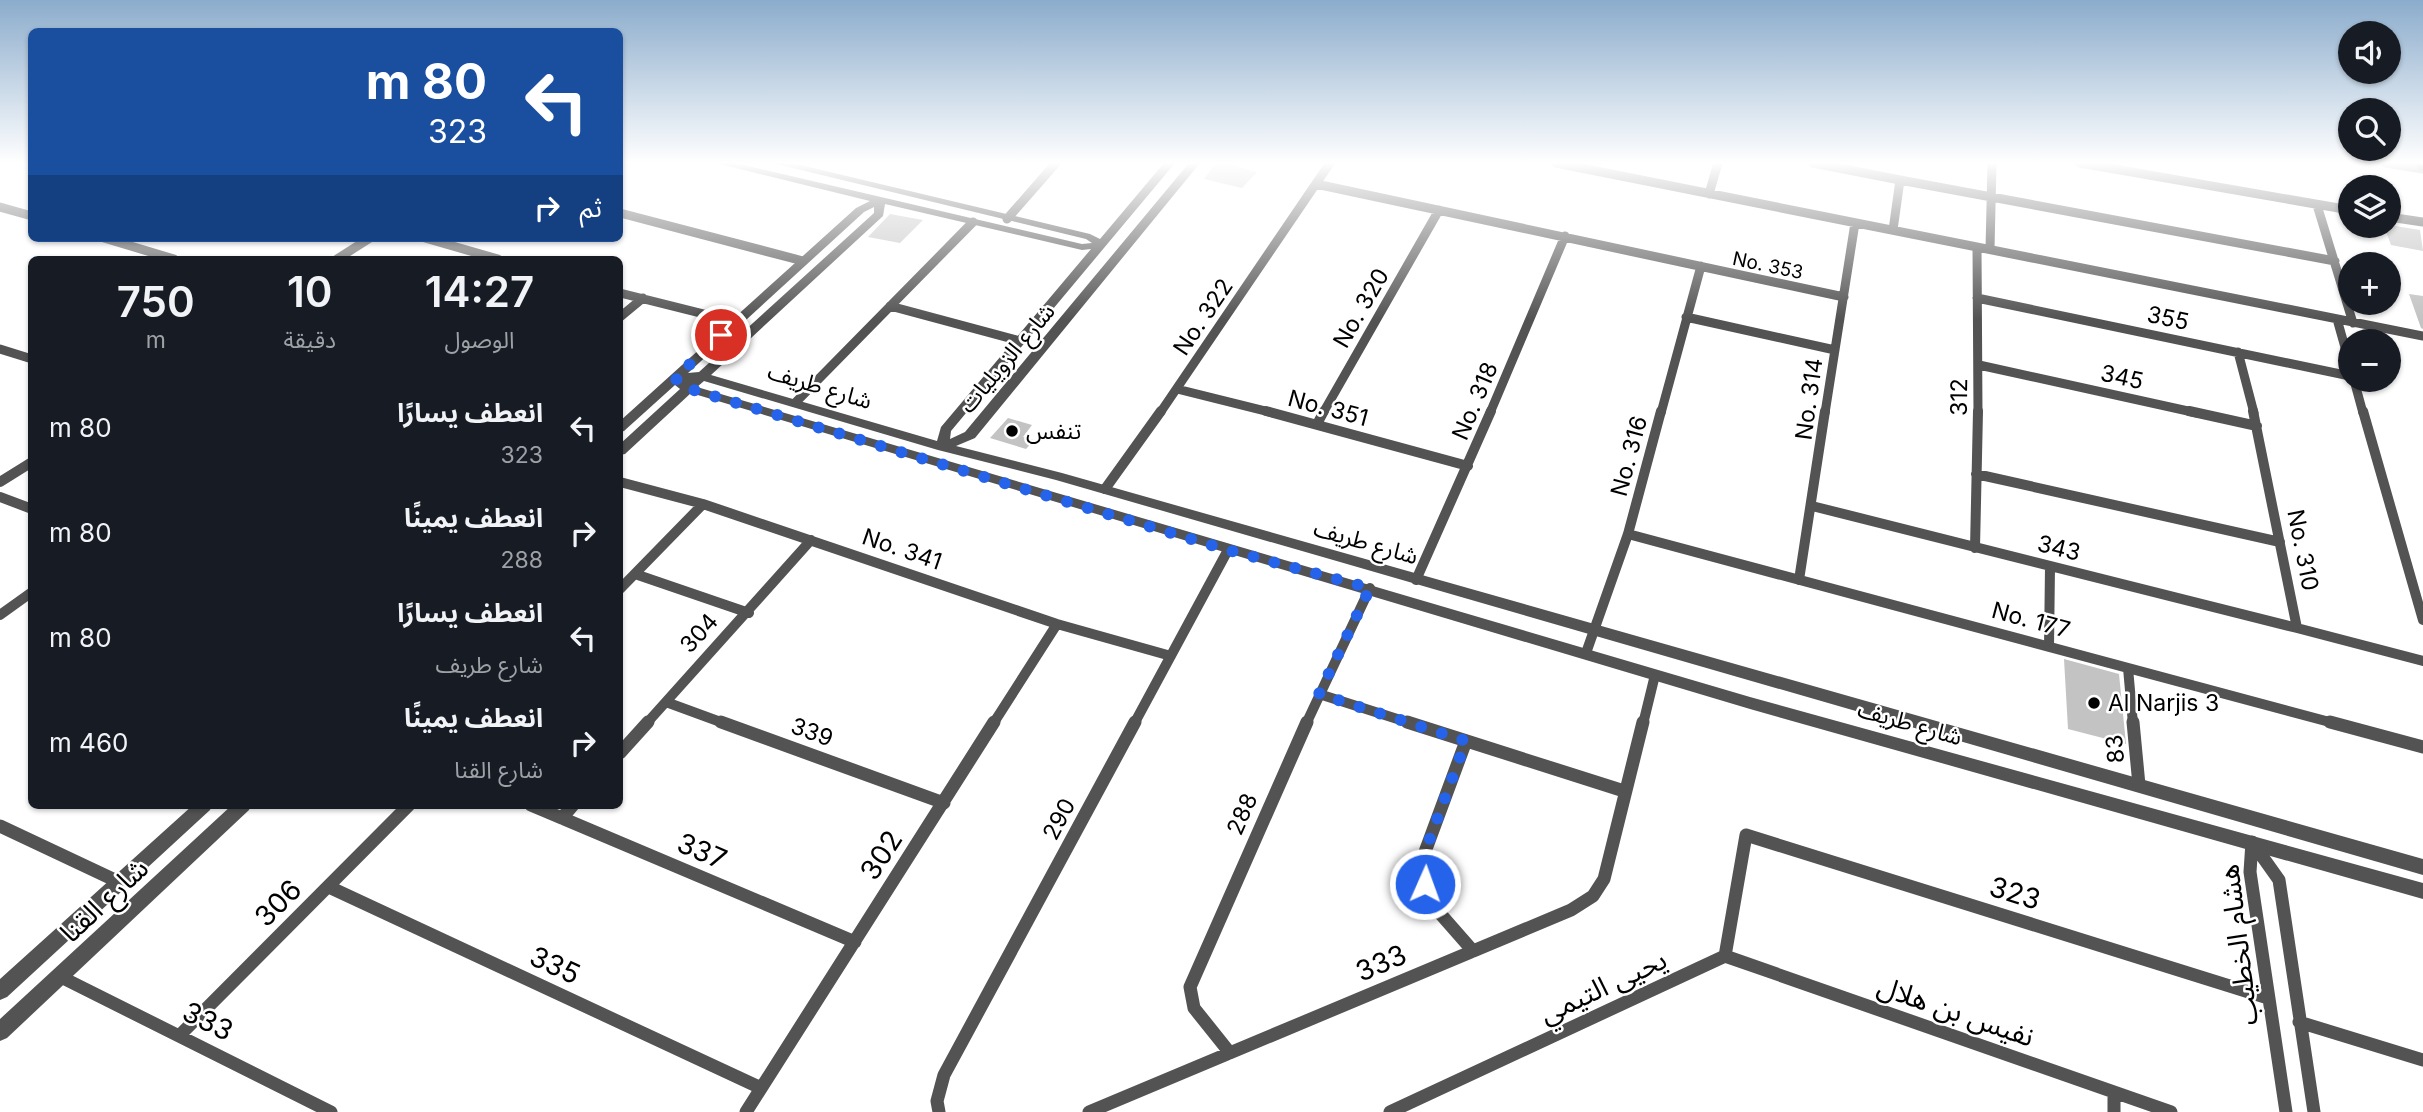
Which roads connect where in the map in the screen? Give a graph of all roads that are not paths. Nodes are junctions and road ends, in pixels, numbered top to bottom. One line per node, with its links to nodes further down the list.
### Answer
1 (627, 215): 35 (street)
2 (855, 215): 35 (street)
3 (877, 215): 57 (street)
4 (942, 215): 19 (street)
5 (990, 215): 18 (street)
6 (1010, 215): 18 (street)
7 (1128, 215): 27 (street, شارع الزويليات)
8 (1152, 215): 66 (street, شارع الزويليات)
9 (1296, 215): 60 (street, No. 322)
10 (1435, 215): 63 (street, No. 320)
11 (1462, 215): 23 (street, No. 353)
12 (1814, 215): 21 (street)
13 (1895, 215): 22 (street)
14 (1991, 215): 29 (street)
15 (2092, 215): 36 (street)
16 (2320, 215): 36 (street)
17 (2401, 218): 20 (street)
18 (1007, 219): 27 (street)
19 (973, 222): 27 (street); 42 (street)
20 (2423, 222)
21 (1855, 223): 22 (street); 39 (street, No. 314)
22 (1893, 230): 28 (street)
23 (1565, 236): 37 (street, No. 353); 69 (street, No. 318)
24 (117, 242): 31 (street)
25 (364, 242): 32 (street)
26 (440, 242): 30 (street)
27 (1103, 245): 50 (street, شارع الزويليات)
28 (1977, 247): 29 (street); 41 (street, 312)
29 (1990, 249): 45 (street)
30 (469, 250): 33 (street); 34 (street)
31 (164, 256)
32 (342, 256)
33 (461, 256)
34 (488, 256)
35 (803, 261): 46 (street)
36 (2335, 261): 47 (street)
37 (1700, 266): 39 (street, No. 353); 44 (street, No. 316)
38 (623, 294): 40 (street)
39 (1844, 297): 52 (street, No. 314)
40 (642, 298): 43 (street); 46 (street)
41 (1977, 298): 53 (street, 355); 55 (street, 312)
42 (890, 306): 50 (street); 62 (street)
43 (623, 314)
44 (1686, 317): 52 (street); 78 (street, No. 316)
45 (2337, 319): 47 (street); 48 (street)
46 (736, 322): 58 (street)
47 (2353, 323): 49 (street)
48 (2340, 329)
49 (2423, 336)
50 (1020, 341): 66 (street, شارع الزويليات)
51 (0, 349): 54 (street)
52 (1835, 350): 76 (street, No. 314)
53 (2238, 352): 56 (street, 355); 65 (street, No. 310)
54 (28, 358)
55 (1979, 365): 65 (street, 345); 70 (street, 312)
56 (2338, 373)
57 (701, 376): 58 (street, شارع طريف); 59 (street); 62 (street, شارع طريف)
58 (675, 378): 59 (street, شارع طريف); 64 (street)
59 (687, 388): 67 (street); 82 (street, شارع طريف)
60 (1177, 389): 63 (street, No. 351); 73 (street, No. 322)
61 (2357, 392): 92 (street)
62 (796, 402): 66 (street, شارع طريف)
63 (1317, 424): 69 (street, No. 351)
64 (623, 425)
65 (2257, 426): 80 (street, No. 310)
66 (943, 447): 73 (street, شارع طريف)
67 (623, 449)
68 (28, 464): 71 (street)
69 (1468, 466): 85 (street, No. 318)
70 (1976, 474): 80 (street); 81 (street, 312)
71 (0, 482)
72 (623, 483): 75 (street, No. 341)
73 (1105, 489): 85 (street, شارع طريف)
74 (0, 497): 77 (street)
75 (703, 504): 79 (street, No. 341); 84 (street)
76 (1812, 506): 81 (street, 343); 86 (street, No. 314)
77 (28, 508)
78 (1628, 534): 86 (street, No. 177); 95 (street, No. 316)
79 (811, 540): 90 (street, 304); 93 (street, No. 341)
80 (2280, 542): 94 (street, No. 310)
81 (1975, 548): 83 (street, 343)
82 (1228, 550): 88 (street, شارع طريف); 98 (street, 290)
83 (2050, 567): 94 (street, 343); 96 (street)
84 (635, 573): 87 (street); 90 (street)
85 (1416, 580): 95 (street, شارع طريف)
86 (1799, 580): 96 (street, No. 177)
87 (623, 586)
88 (1370, 588): 97 (street, شارع طريف); 102 (street, 288)
89 (28, 595): 91 (street)
90 (748, 612): 103 (street, 304)
91 (0, 615)
92 (2423, 620)
93 (1057, 624): 98 (street, No. 341); 109 (street, 302)
94 (2297, 628): 99 (street)
95 (1595, 629): 97 (street, No. 316); 107 (street, شارع طريف)
96 (2049, 647): 100 (street, No. 177)
97 (1586, 653): 101 (street, شارع طريف)
98 (1171, 656): 137 (street, 290)
99 (2423, 661)
100 (2129, 668): 105 (street, No. 177); 107 (street, 83)
101 (1655, 675): 108 (street, 333); 117 (street, شارع طريف)
102 (1319, 694): 104 (street); 131 (street, 288)
103 (666, 702): 106 (street, 304); 109 (street, 339)
104 (1466, 741): 108 (street); 123 (street)
105 (2423, 747)
106 (623, 750)
107 (2139, 785): 118 (street, شارع طريف)
108 (1624, 791): 123 (street, 333)
109 (944, 803): 122 (street, 302)
110 (200, 809): 119 (street, شارع القنا)
111 (239, 809): 125 (street, شارع القنا)
112 (406, 809): 120 (street, 306)
113 (541, 809): 115 (street, 337)
114 (570, 809): 115 (street)
115 (562, 818): 122 (street, 337)
116 (0, 826): 119 (street)
117 (2252, 842): 121 (street, شارع طريف); 127 (street, هشام الخطيب); 128 (street, هشام الخطيب)
118 (2423, 867)
119 (119, 882): 126 (street, شارع القنا)
120 (329, 887): 130 (street, 306); 133 (street, 335)
121 (2423, 891)
122 (855, 942): 133 (street, 302)
123 (1473, 951): 131 (street, 333)
124 (1725, 956): 127 (street, 323); 134 (street, نفيس بن هلال); 139 (street, يحيى التيمي)
125 (61, 977): 129 (street, شارع القنا); 130 (street, 333)
126 (0, 991)
127 (2268, 998): 142 (street, هشام الخطيب)
128 (2299, 1022): 132 (street); 143 (street, هشام الخطيب)
129 (0, 1032)
130 (181, 1034): 135 (street, 333)
131 (1230, 1053): 138 (street, 333)
132 (2423, 1060)
133 (761, 1088): 136 (street, 302)
134 (2114, 1092): 140 (street); 141 (street, نفيس بن هلال)
135 (331, 1112)
136 (746, 1112)
137 (939, 1112)
138 (1089, 1112)
139 (1390, 1112)
140 (2114, 1112)
141 (2171, 1112)
142 (2286, 1112)
143 (2314, 1112)

